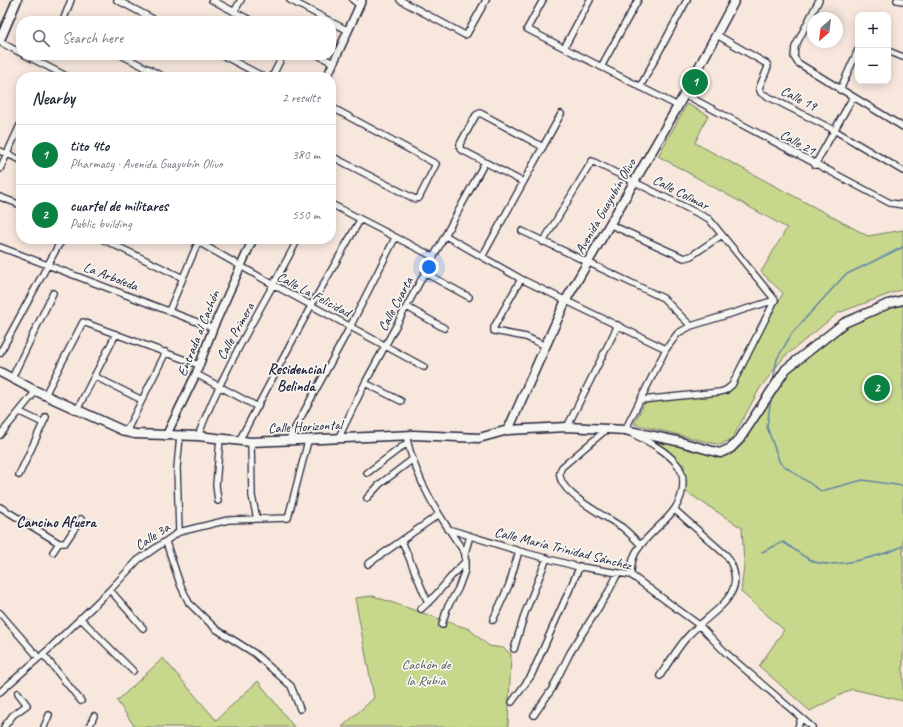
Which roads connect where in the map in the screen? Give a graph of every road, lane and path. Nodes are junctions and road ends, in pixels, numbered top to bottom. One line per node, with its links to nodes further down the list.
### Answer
1 (17, 0): 25 (main road)
2 (71, 0): 18 (street)
3 (116, 0): 19 (street)
4 (212, 0): 17 (street)
5 (241, 0): 17 (street)
6 (290, 0): 21 (street)
7 (353, 0): 16 (street)
8 (400, 0): 9 (street)
9 (486, 0)
10 (543, 0): 26 (street)
11 (590, 0): 26 (street)
12 (638, 0): 39 (street)
13 (687, 0): 47 (street)
14 (735, 0): 24 (main road, Avenida Guayubín Olivo)
15 (819, 0): 48 (street)
16 (361, 3): 23 (street)
17 (234, 12): 20 (street)
18 (63, 16)
19 (147, 16)
20 (242, 16)
21 (320, 16)
22 (336, 24): 23 (street)
23 (347, 30): 29 (street)
24 (717, 35): 49 (main road, Avenida Guayubín Olivo); 55 (street, Calle 19)
25 (0, 41): 27 (street)
26 (564, 48): 39 (street)
27 (16, 50)
28 (891, 52): 31 (street)
29 (336, 56)
30 (855, 57): 48 (street)
31 (903, 57)
32 (35, 60): 41 (street)
33 (131, 60): 40 (street)
34 (232, 60): 44 (street)
35 (280, 60): 45 (street)
36 (327, 60): 38 (street)
37 (334, 60): 38 (street)
38 (333, 63): 46 (street)
39 (601, 67): 47 (street)
40 (150, 69): 42 (street); 43 (street)
41 (58, 72)
42 (148, 72)
43 (155, 72)
44 (254, 72)
45 (274, 72)
46 (329, 72)
47 (640, 87): 51 (street)
48 (840, 90): 50 (street)
49 (684, 94): 51 (main road, Avenida Guayubín Olivo); 63 (street, Calle 21)
50 (853, 97): 54 (street); 55 (street)
51 (678, 106): 66 (main road, Avenida Guayubín Olivo)
52 (336, 110): 61 (street)
53 (561, 114): 57 (street)
54 (903, 127)
55 (834, 130): 63 (street); 65 (street, Calle 19)
56 (16, 134): 59 (street)
57 (542, 147): 62 (street); 67 (street)
58 (0, 151): 59 (street)
59 (7, 154): 60 (street); 64 (street)
60 (16, 158)
61 (336, 159)
62 (485, 162): 67 (street); 76 (street, Calle Cuarta)
63 (815, 165): 70 (street, Calle 21)
64 (0, 169)
65 (903, 171)
66 (635, 181): 73 (main road, Avenida Guayubín Olivo); 75 (street, Calle Colimar); 78 (street, Calle Colimar)
67 (523, 182): 87 (street)
68 (0, 197): 69 (street)
69 (16, 203)
70 (903, 205)
71 (336, 207): 72 (street)
72 (360, 220): 77 (street); 100 (street)
73 (609, 224): 75 (street); 88 (main road, Avenida Guayubín Olivo)
74 (522, 231): 78 (street)
75 (722, 235): 98 (street, Calle Colimar)
76 (446, 236): 86 (street, Calle Cuarta); 87 (street)
77 (395, 238): 86 (street); 105 (street)
78 (543, 242): 88 (street)
79 (61, 244): 89 (street)
80 (112, 244): 92 (street)
81 (196, 244): 92 (street)
82 (203, 244): 90 (street, Calle La Felicidad)
83 (251, 244): 90 (street, Entrada al Cachón)
84 (295, 244): 94 (street, Calle Primera)
85 (0, 247): 89 (street, La Arboleda)
86 (434, 257): 91 (street, Calle Cuarta)
87 (482, 257): 93 (street)
88 (587, 263): 97 (main road, Avenida Guayubín Olivo); 104 (street)
89 (48, 265): 102 (street, La Arboleda); 113 (street)
90 (240, 267): 94 (street, Calle La Felicidad); 106 (street, Entrada al Cachón)
91 (425, 273): 96 (street); 101 (street, Calle Cuarta)
92 (183, 278): 102 (street)
93 (522, 279): 97 (street); 110 (street)
94 (274, 286): 100 (street, Calle La Felicidad); 121 (street, Calle Primera)
95 (53, 293): 119 (street)
96 (469, 297)
97 (566, 300): 103 (street); 110 (main road, Avenida Guayubín Olivo)
98 (775, 300): 104 (street); 125 (street)
99 (903, 300): 133 (main road, Calle Horizontal)
100 (311, 306): 105 (street, Calle La Felicidad); 127 (street)
101 (407, 307): 107 (street); 109 (street, Calle Cuarta)
102 (169, 311): 106 (street, La Arboleda)
103 (618, 325): 111 (street); 130 (street)
104 (691, 326): 111 (street)
105 (350, 327): 109 (street, Calle La Felicidad); 143 (street)
106 (213, 328): 114 (street, Entrada al Cachón)
107 (444, 328)
108 (116, 334): 112 (street); 118 (street); 123 (street)
109 (386, 346): 115 (street, Calle La Felicidad); 120 (street, Calle Cuarta)
110 (546, 346): 132 (main road, Avenida Guayubín Olivo)
111 (666, 349): 125 (street)
112 (166, 352): 114 (street); 124 (street)
113 (0, 353)
114 (199, 365): 117 (street, Entrada al Cachón)
115 (424, 367)
116 (0, 372): 119 (main road, Calle Horizontal)
117 (196, 374): 121 (street); 136 (street, Entrada al Cachón)
118 (94, 376): 124 (street); 128 (street)
119 (12, 378): 122 (main road, Calle Horizontal)
120 (365, 383): 126 (street); 139 (street, Calle Cuarta)
121 (219, 386): 127 (street); 138 (street, Calle Primera)
122 (36, 391): 123 (main road, Calle Horizontal); 129 (street)
123 (45, 395): 128 (main road, Calle Horizontal)
124 (142, 400): 134 (street)
125 (641, 400): 133 (street)
126 (401, 402)
127 (258, 407): 142 (street)
128 (77, 410): 134 (main road, Calle Horizontal)
129 (20, 412): 135 (street); 148 (street)
130 (567, 427): 131 (main road, Calle Horizontal); 132 (main road, Calle Horizontal)
131 (607, 429): 133 (main road, Calle Horizontal); 162 (street)
132 (508, 430): 141 (main road, Calle Horizontal)
133 (625, 430): 152 (street)
134 (126, 432): 136 (main road, Calle Horizontal)
135 (0, 435)
136 (166, 436): 137 (main road, Calle Horizontal)
137 (180, 436): 138 (main road, Calle Horizontal); 157 (street)
138 (198, 436): 140 (main road, Calle Horizontal)
139 (339, 437): 141 (main road, Calle Horizontal); 144 (main road, Calle Horizontal)
140 (220, 439): 142 (main road, Calle Horizontal); 150 (street)
141 (406, 439): 146 (street); 147 (street)
142 (239, 441): 145 (main road, Calle Horizontal)
143 (288, 441): 144 (main road, Calle Horizontal); 145 (main road, Calle Horizontal)
144 (308, 441): 155 (street, Calle 3a)
145 (251, 442): 155 (street)
146 (413, 459): 149 (street); 153 (street)
147 (367, 473)
148 (19, 475)
149 (367, 498)
150 (218, 501)
151 (0, 507): 161 (street)
152 (675, 510): 162 (street); 179 (street)
153 (438, 515): 156 (street); 159 (street)
154 (81, 519): 161 (street)
155 (257, 519): 157 (street, Calle 3a)
156 (448, 529): 158 (street, Calle María Trinidad Sánchez); 165 (street)
157 (179, 532): 160 (street, Calle 3a)
158 (470, 536): 163 (street, Calle María Trinidad Sánchez); 165 (street)
159 (402, 541): 168 (street); 173 (street)
160 (166, 542): 172 (street, Calle 3a); 189 (street)
161 (59, 543): 164 (street)
162 (641, 545): 171 (street)
163 (519, 551): 166 (street, Calle María Trinidad Sánchez); 177 (street)
164 (53, 552)
165 (465, 553): 167 (street)
166 (547, 558): 169 (street, Calle María Trinidad Sánchez); 181 (street)
167 (466, 561): 173 (street); 178 (street)
168 (368, 564)
169 (580, 566): 170 (street, Calle María Trinidad Sánchez); 188 (street)
170 (618, 573): 171 (street, Calle María Trinidad Sánchez); 191 (street)
171 (631, 575): 179 (street, Calle María Trinidad Sánchez)
172 (110, 590): 176 (street, Calle 3a); 180 (street)
173 (428, 603): 174 (street)
174 (421, 609)
175 (0, 613): 182 (street)
176 (80, 618): 182 (street, Calle 3a); 183 (street)
177 (493, 620)
178 (442, 625)
179 (700, 625): 184 (street); 193 (street, Calle María Trinidad Sánchez)
180 (143, 628)
181 (514, 649)
182 (41, 656): 185 (street, Calle 3a); 187 (street)
183 (133, 671)
184 (660, 676)
185 (0, 692)
186 (18, 693): 194 (street)
187 (81, 701)
188 (512, 702)
189 (300, 709)
190 (49, 715): 195 (street)
191 (534, 715)
192 (94, 716): 196 (street)
193 (801, 718): 197 (street); 198 (street, Calle María Trinidad Sánchez)
194 (4, 727)
195 (44, 727)
196 (89, 727)
197 (798, 727)
198 (812, 727)

